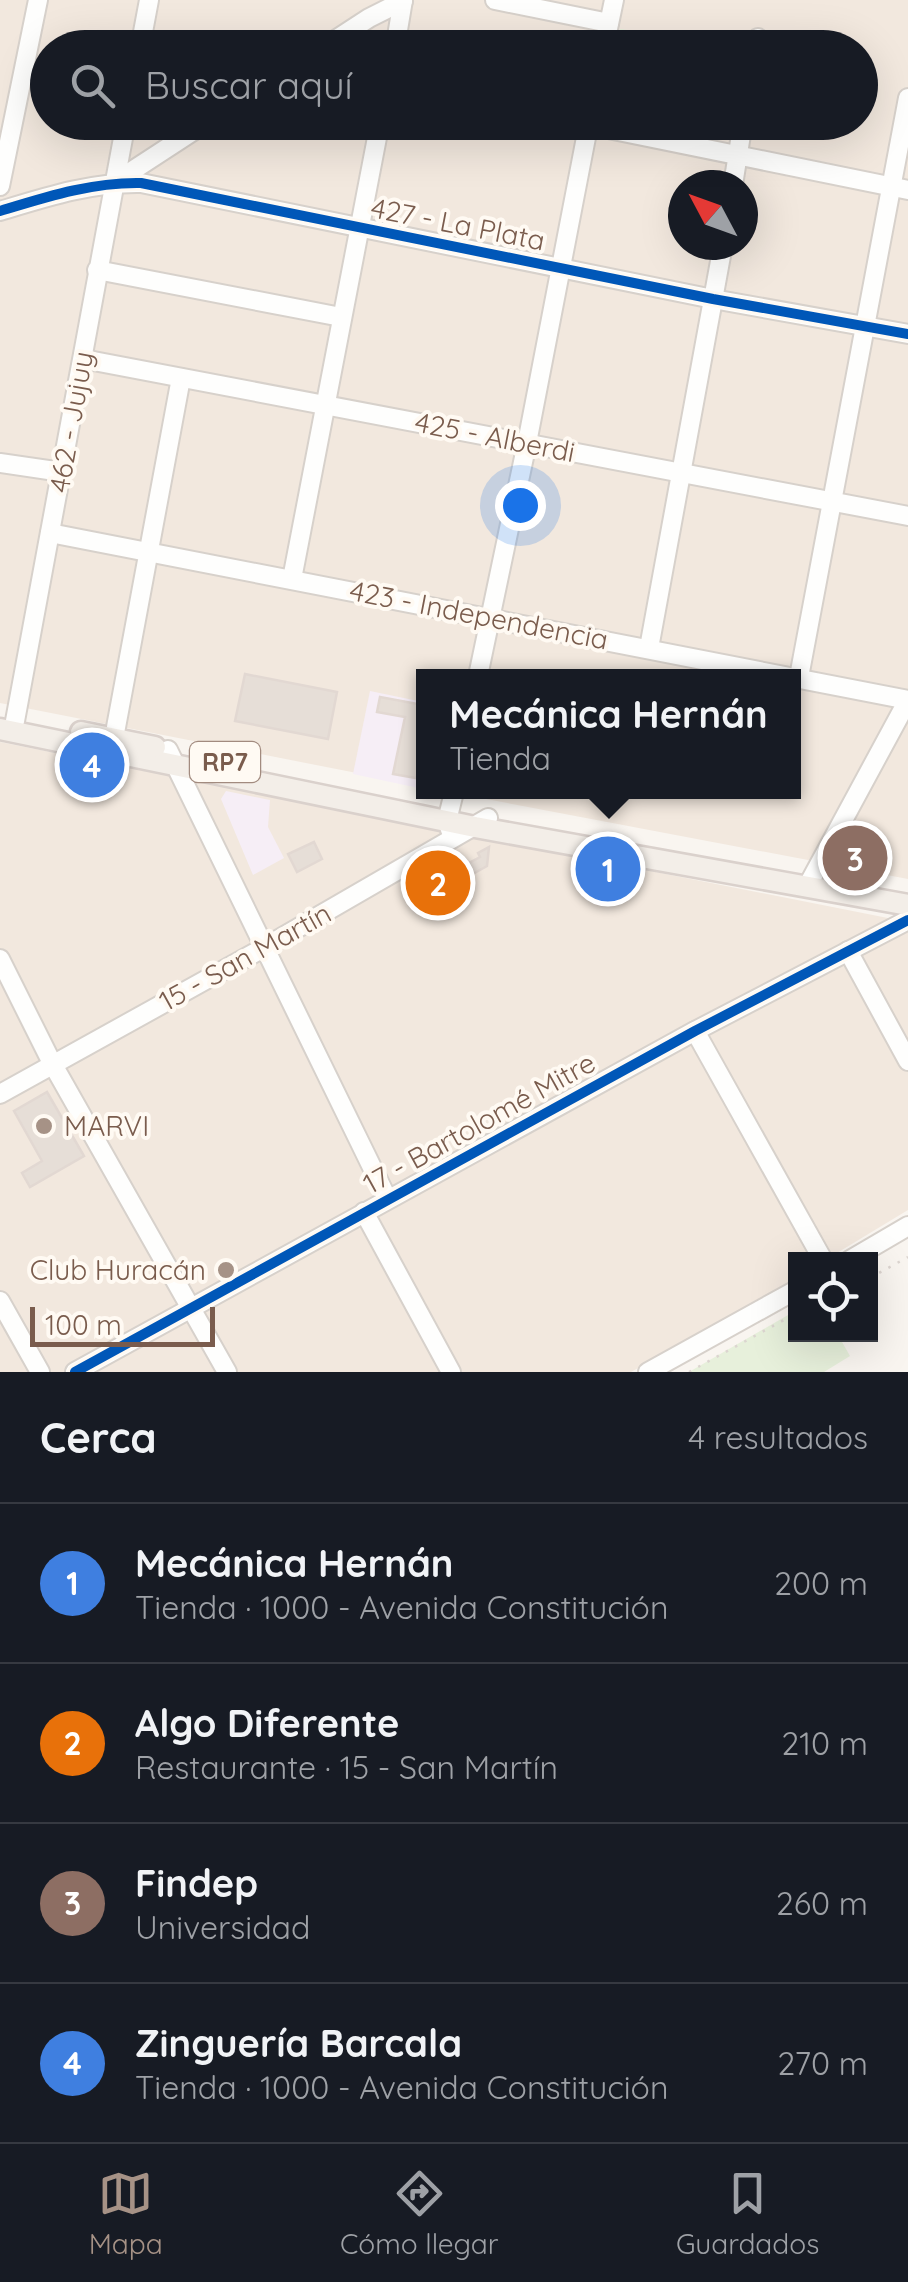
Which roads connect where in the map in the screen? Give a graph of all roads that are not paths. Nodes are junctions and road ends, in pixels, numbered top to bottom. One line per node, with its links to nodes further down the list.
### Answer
1 (38, 0): 7 (street)
2 (149, 0): 8 (street)
3 (403, 0): 9 (street); 10 (street)
4 (494, 0): 6 (street)
5 (614, 0): 6 (street)
6 (609, 22): 11 (street)
7 (32, 30)
8 (143, 30)
9 (350, 30)
10 (398, 30)
11 (607, 30)
12 (30, 39): 23 (street)
13 (908, 98): 24 (street)
14 (122, 140): 22 (street, 462 - Jujuy)
15 (178, 140): 22 (street)
16 (376, 140): 26 (street)
17 (581, 140): 28 (street)
18 (660, 140): 20 (street)
19 (740, 140): 20 (street)
20 (737, 157): 21 (street); 24 (street)
21 (735, 170)
22 (114, 182): 25 (street, 427 - La Plata); 26 (street, 427 - La Plata); 29 (street, 462 - Jujuy)
23 (0, 186)
24 (900, 188): 32 (street)
25 (0, 211)
26 (358, 228): 28 (street, 427 - La Plata); 31 (street)
27 (720, 260): 30 (street)
28 (560, 267): 30 (street, 427 - La Plata); 37 (street)
29 (97, 270): 31 (street); 34 (street, 462 - Jujuy)
30 (714, 299): 32 (street, 427 - La Plata); 40 (street)
31 (341, 317): 36 (street)
32 (863, 325): 33 (street, 427 - La Plata); 41 (street)
33 (908, 334)
34 (82, 360): 35 (street, 425 - Alberdi); 39 (street, 462 - Jujuy)
35 (181, 378): 36 (street, 425 - Alberdi); 44 (street)
36 (324, 404): 37 (street, 425 - Alberdi); 45 (street)
37 (527, 442): 40 (street, 425 - Alberdi); 46 (street)
38 (0, 463): 39 (street)
39 (62, 472): 43 (street, 462 - Jujuy)
40 (680, 473): 41 (street, 425 - Alberdi); 47 (street)
41 (830, 501): 42 (street, 425 - Alberdi); 50 (street)
42 (908, 516)
43 (50, 532): 44 (street, 423 - Independencia); 53 (street, 462 - Jujuy)
44 (147, 552): 45 (street, 423 - Independencia); 54 (street)
45 (292, 579): 46 (street, 423 - Independencia)
46 (490, 618): 47 (street, 423 - Independencia); 48 (street)
47 (649, 648): 49 (street, 423 - Independencia)
48 (479, 669)
49 (758, 669)
50 (800, 669)
51 (801, 677): 52 (street, 423 - Independencia)
52 (908, 700): 57 (street)
53 (5, 723): 54 (main road, RP7); 55 (main road, RP7)
54 (114, 738): 55 (main road, RP7)
55 (172, 757): 56 (main road, RP7); 61 (street)
56 (451, 816): 57 (main road, RP7); 61 (street, 15 - San Martín)
57 (810, 879): 58 (main road, RP7); 59 (main road, RP7)
58 (908, 891)
59 (908, 905)
60 (908, 920): 62 (street, 17 - Bartolomé Mitre)
61 (265, 948): 66 (street, 15 - San Martín); 68 (street)
62 (848, 951): 64 (street, 17 - Bartolomé Mitre); 65 (street)
63 (0, 959): 66 (street)
64 (695, 1031): 68 (street, 17 - Bartolomé Mitre); 71 (street)
65 (908, 1061)
66 (52, 1063): 67 (street, 15 - San Martín); 75 (street)
67 (0, 1094)
68 (387, 1198): 69 (street, 17 - Bartolomé Mitre)
69 (364, 1212): 75 (street, 17 - Bartolomé Mitre); 79 (street)
70 (908, 1226): 72 (street)
71 (818, 1252)
72 (864, 1252)
73 (788, 1294): 80 (street)
74 (0, 1302): 76 (street)
75 (190, 1306): 77 (street, 17 - Bartolomé Mitre); 78 (street)
76 (40, 1372)
77 (75, 1372)
78 (228, 1372)
79 (452, 1372)
80 (648, 1372)

